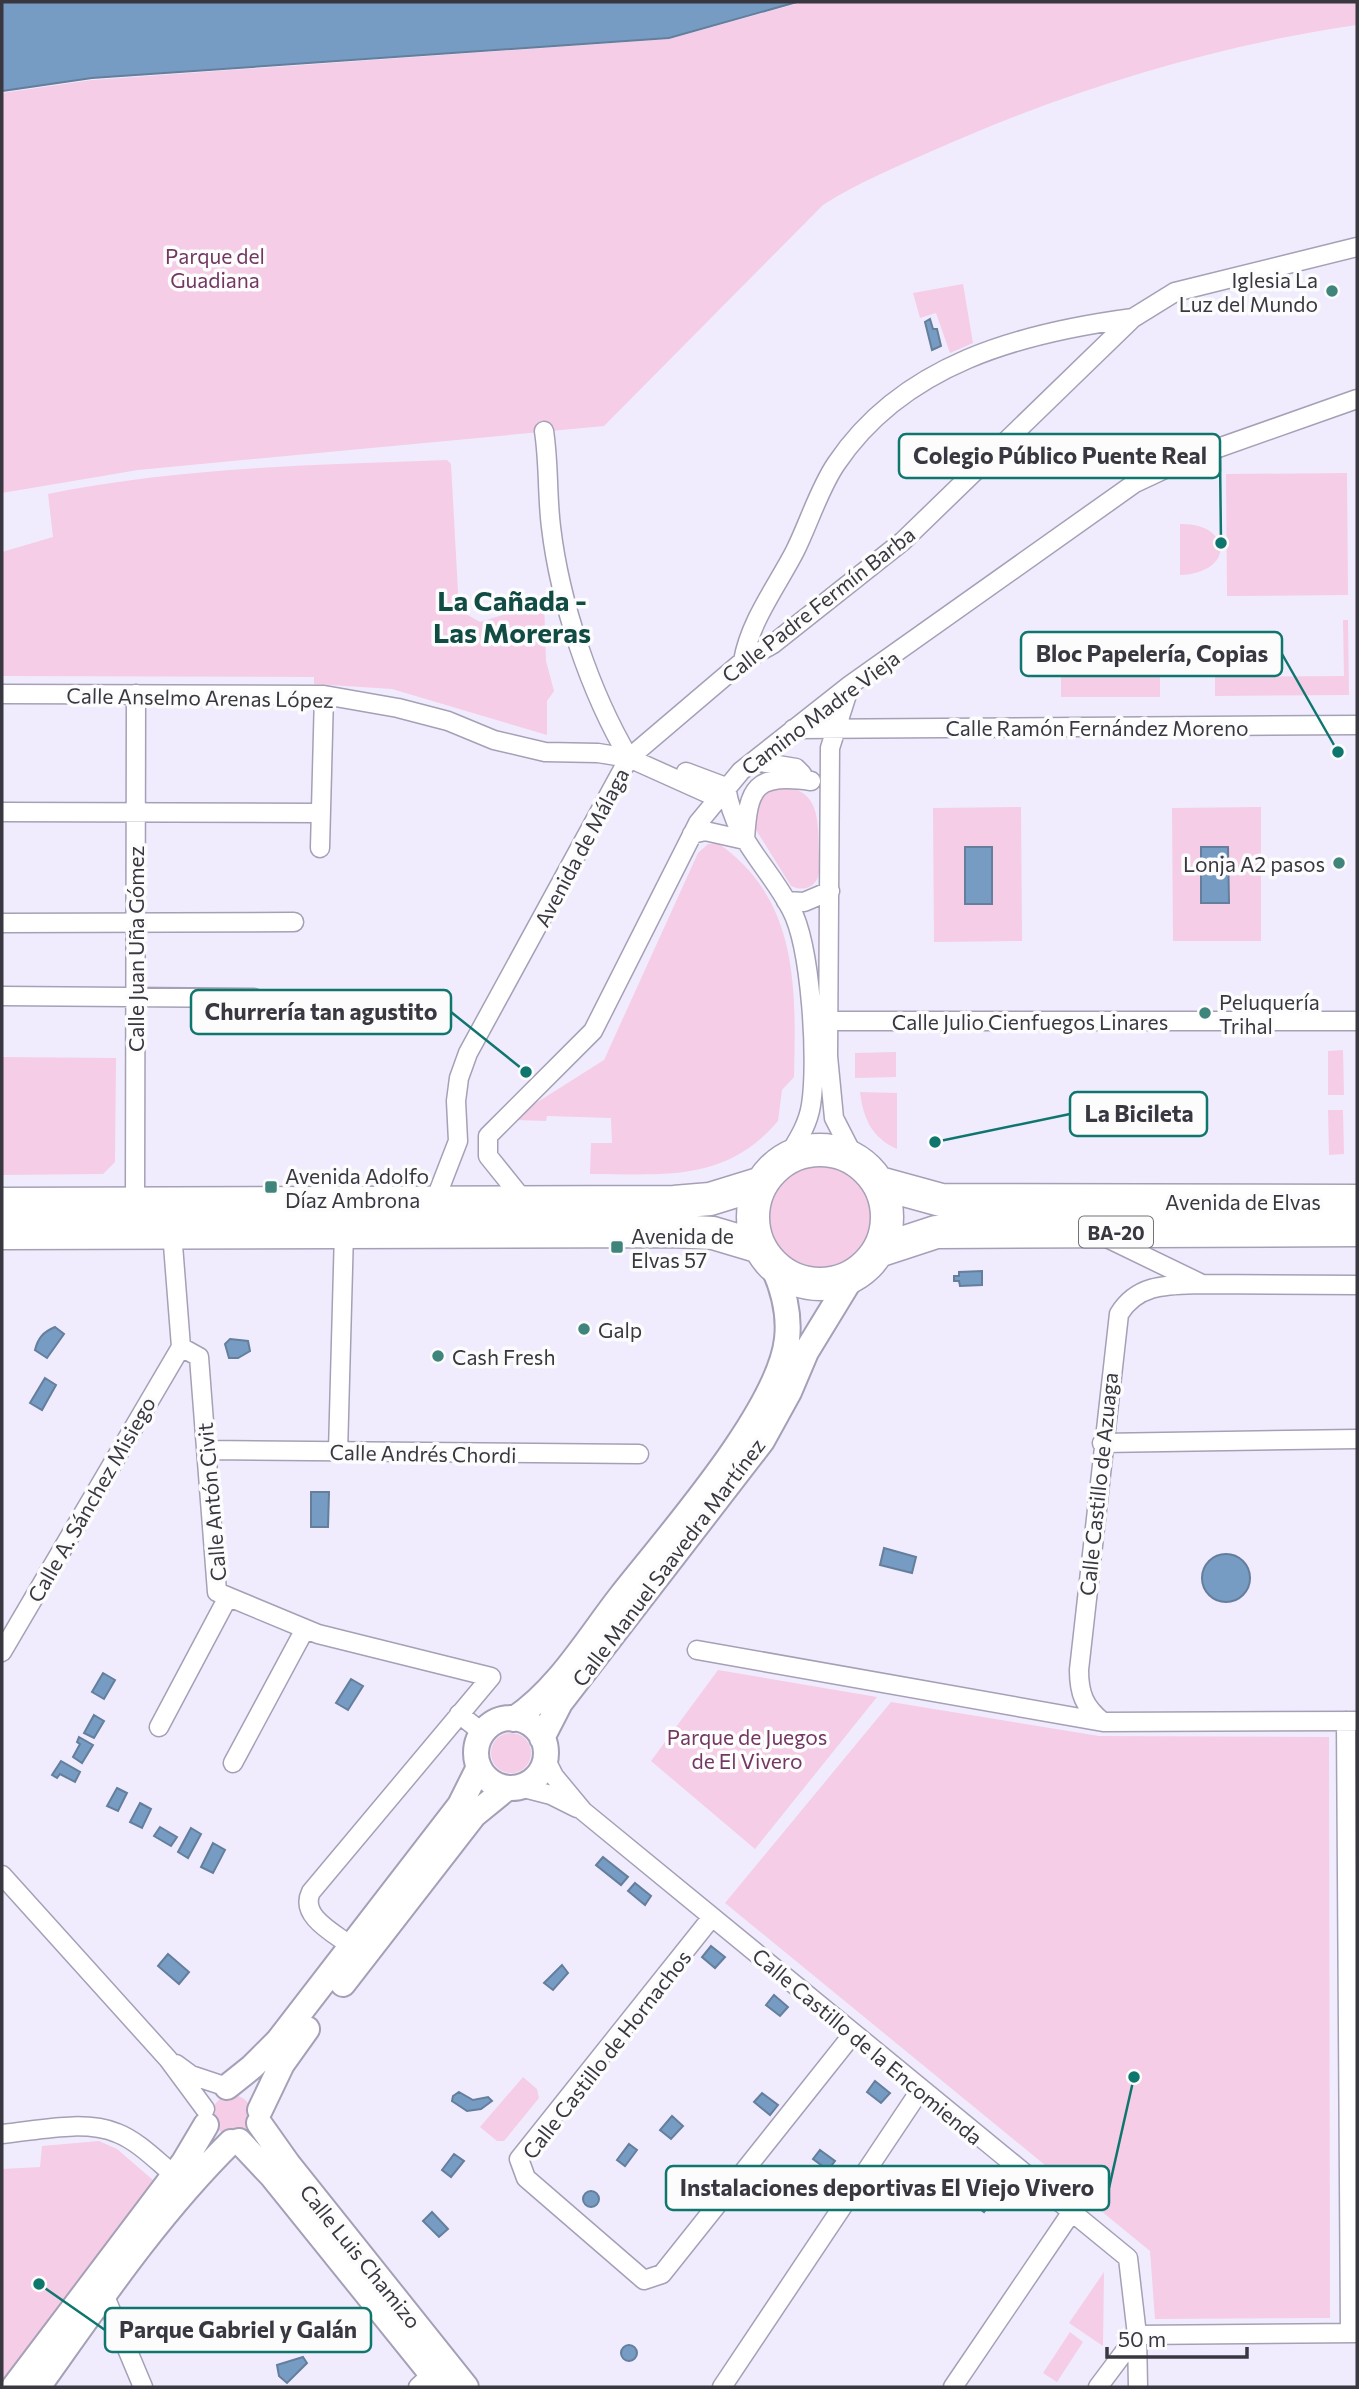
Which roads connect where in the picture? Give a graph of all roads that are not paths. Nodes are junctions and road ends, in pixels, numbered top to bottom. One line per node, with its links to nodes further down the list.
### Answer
1 (1357, 247): 2 (street, Calle Padre Fermín Barba)
2 (1133, 318): 5 (street, Calle Padre Fermín Barba); 5 (street)
3 (1357, 399): 6 (street, Camino Madre Vieja)
4 (544, 431): 13 (street, Avenida de Málaga)
5 (743, 661): 13 (street, Calle Padre Fermín Barba)
6 (850, 685): 11 (street); 12 (street, Camino Madre Vieja)
7 (2, 694): 8 (street, Calle Anselmo Arenas López)
8 (136, 695): 9 (street, Calle Anselmo Arenas López); 19 (street, Calle Juan Uña Gómez)
9 (324, 695): 13 (street, Calle Anselmo Arenas López); 20 (street)
10 (1357, 726): 11 (street, Calle Ramón Fernández Moreno)
11 (836, 728): 12 (street, Calle Ramón Fernández Moreno); 17 (street)
12 (793, 729): 14 (street, Camino Madre Vieja)
13 (633, 754): 16 (street, Calle Anselmo Arenas López); 34 (street, Avenida de Málaga)
14 (754, 761): 15 (street); 16 (street, Camino Madre Vieja)
15 (811, 781): 17 (street); 22 (street)
16 (722, 793): 21 (street, Camino Madre Vieja); 22 (street)
17 (829, 806): 24 (street)
18 (2, 812): 19 (street)
19 (135, 813): 20 (street); 28 (street, Calle Juan Uña Gómez)
20 (321, 813): 23 (street)
21 (692, 834): 22 (street); 35 (street, Camino Madre Vieja)
22 (745, 840): 25 (street)
23 (320, 848)
24 (830, 891): 25 (street); 32 (street)
25 (786, 901): 38 (street)
26 (294, 922): 28 (street)
27 (2, 923): 28 (street)
28 (135, 923): 30 (street, Calle Juan Uña Gómez)
29 (2, 996): 30 (street)
30 (135, 997): 31 (street); 46 (street, Calle Juan Uña Gómez)
31 (254, 998)
32 (828, 1021): 33 (street, Calle Julio Cienfuegos Linares); 39 (street)
33 (1357, 1021)
34 (458, 1133): 35 (street); 36 (street, Avenida de Málaga)
35 (488, 1136): 37 (street)
36 (455, 1152): 37 (street); 44 (street, Avenida de Málaga)
37 (488, 1156): 43 (street)
38 (787, 1158): 39 (highway); 41 (highway)
39 (855, 1159): 40 (highway, BA-20)
40 (879, 1183): 42 (highway, Avenida de Elvas / BA-20); 52 (highway)
41 (762, 1184): 43 (highway); 53 (highway)
42 (1357, 1201)
43 (525, 1202): 44 (highway)
44 (434, 1203): 46 (highway)
45 (2, 1204): 46 (highway)
46 (135, 1204)
47 (1357, 1230): 50 (highway, Avenida de Elvas / BA-20)
48 (172, 1232): 49 (highway); 51 (highway); 57 (street)
49 (344, 1232): 53 (highway); 61 (street)
50 (1095, 1232): 52 (highway, Avenida de Elvas / BA-20); 55 (street, Avenida de Elvas)
51 (2, 1233)
52 (878, 1251): 54 (highway, BA-20)
53 (766, 1254): 54 (highway); 68 (main road, Calle Manuel Saavedra Martínez)
54 (853, 1275): 73 (main road, Calle Manuel Saavedra Martínez)
55 (1202, 1284): 56 (street, Avenida de Elvas); 59 (street, Calle Castillo de Azuaga)
56 (1357, 1285)
57 (181, 1347): 60 (street, Calle Antón Civit); 66 (street, Calle A. Sánchez Misiego)
58 (1357, 1439): 59 (street)
59 (1102, 1443): 70 (street, Calle Castillo de Azuaga)
60 (206, 1450): 61 (street, Calle Andrés Chordi); 63 (street, Calle Antón Civit)
61 (338, 1452): 62 (street, Calle Andrés Chordi)
62 (639, 1454)
63 (228, 1597): 64 (street, Calle Antón Civit); 71 (street)
64 (305, 1629): 67 (street, Calle Antón Civit); 74 (street)
65 (697, 1650): 70 (street)
66 (2, 1652)
67 (459, 1714): 72 (street); 80 (street)
68 (514, 1719): 72 (main road); 73 (main road)
69 (1352, 1721): 70 (street); 81 (street)
70 (1103, 1722)
71 (159, 1727)
72 (483, 1733): 75 (main road)
73 (544, 1749): 76 (main road); 77 (street, Calle Castillo de la Encomienda)
74 (233, 1763)
75 (480, 1767): 76 (main road); 80 (main road)
76 (514, 1787): 77 (street, Calle Castillo de la Encomienda); 86 (main road)
77 (583, 1811): 79 (street, Calle Castillo de la Encomienda)
78 (2, 1875): 83 (street)
79 (712, 1917): 82 (street, Calle Castillo de la Encomienda); 82 (street, Calle Castillo de Hornachos)
80 (351, 1946): 84 (main road)
81 (1352, 1960): 90 (street)
82 (853, 2034): 85 (street, Calle Castillo de la Encomienda)
83 (168, 2059): 84 (street); 87 (street)
84 (227, 2087): 86 (main road); 87 (main road)
85 (920, 2089): 92 (street, Calle Castillo de la Encomienda); 101 (street)
86 (260, 2116): 89 (main road); 100 (main road, Calle Luis Chamizo)
87 (205, 2117): 89 (main road); 91 (main road)
88 (2, 2134): 91 (street)
89 (235, 2142): 93 (main road); 96 (main road, Calle Luis Chamizo)
90 (1353, 2162): 94 (street)
91 (174, 2175): 97 (main road)
92 (1071, 2213): 95 (street, Calle Castillo de la Encomienda); 102 (street)
93 (104, 2294): 98 (main road); 99 (street)
94 (1353, 2333): 95 (street)
95 (1137, 2335): 103 (street); 104 (street, Calle Castillo de la Encomienda)
96 (431, 2383)
97 (14, 2387)
98 (38, 2387)
99 (143, 2387)
100 (466, 2387)
101 (722, 2387)
102 (953, 2387)
103 (1098, 2387)
104 (1138, 2387)

